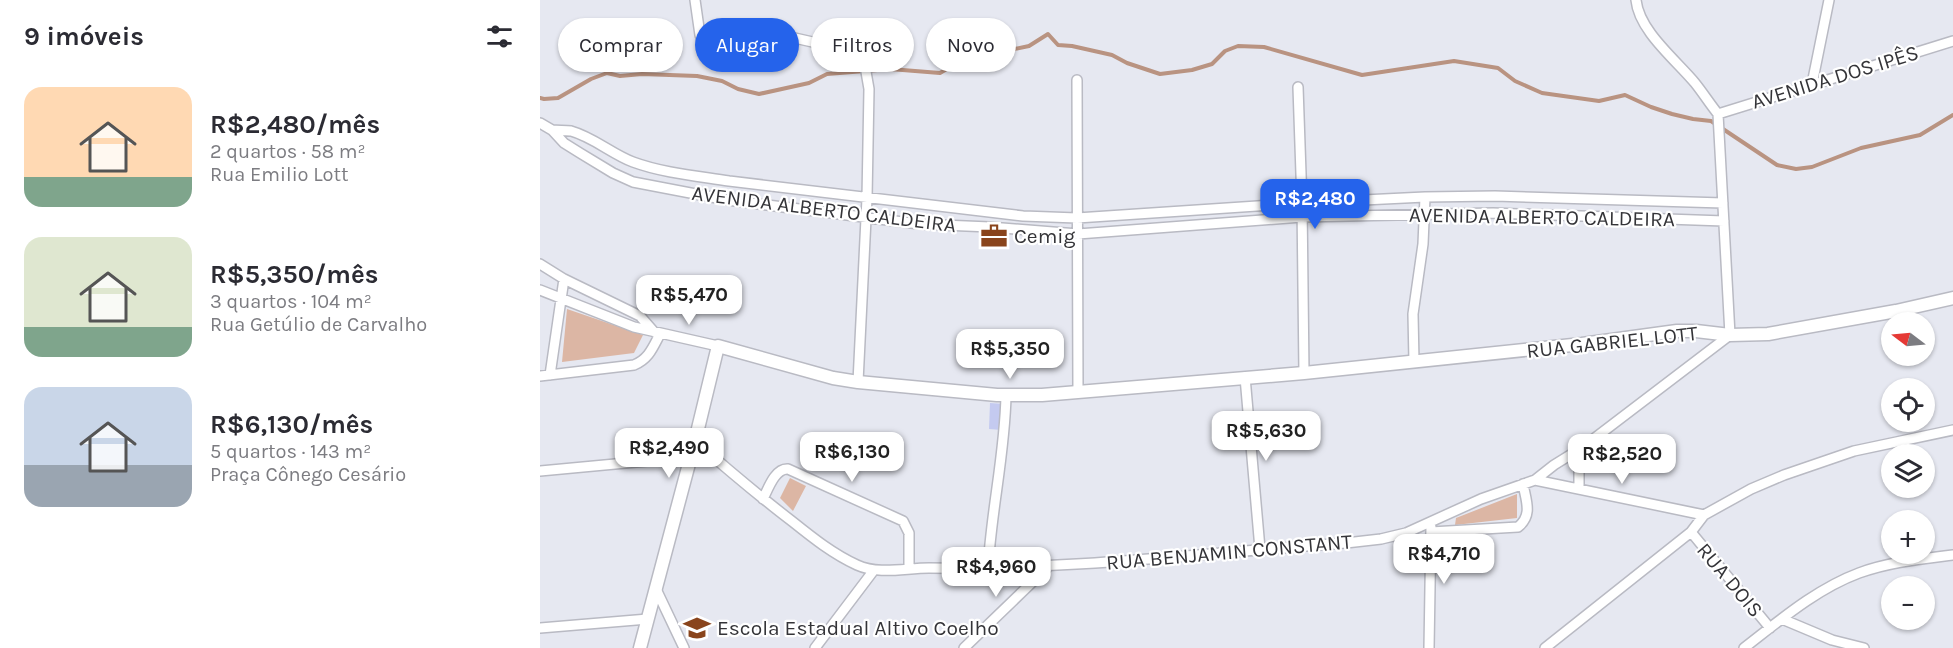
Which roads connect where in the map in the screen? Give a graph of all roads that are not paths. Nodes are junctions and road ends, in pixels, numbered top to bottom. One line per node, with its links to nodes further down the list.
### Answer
1 (694, 0): 13 (street)
2 (1636, 0): 8 (street)
3 (1829, 0): 6 (street)
4 (1953, 41): 6 (street, AVENIDA DOS IPÊS)
5 (1077, 80): 20 (street)
6 (1812, 84): 8 (street, AVENIDA DOS IPÊS)
7 (1298, 87): 15 (street)
8 (1718, 115): 16 (street)
9 (540, 123): 10 (street, AVENIDA ALBERTO CALDEIRA)
10 (552, 130): 11 (street, AVENIDA ALBERTO CALDEIRA); 14 (street, AVENIDA ALBERTO CALDEIRA)
11 (729, 181): 13 (street, AVENIDA ALBERTO CALDEIRA); 14 (street)
12 (1425, 197): 15 (street, AVENIDA ALBERTO CALDEIRA); 16 (street, AVENIDA ALBERTO CALDEIRA); 17 (street)
13 (867, 198): 19 (street); 20 (street, AVENIDA ALBERTO CALDEIRA)
14 (727, 200): 19 (street, AVENIDA ALBERTO CALDEIRA)
15 (1302, 203): 18 (street); 20 (street, AVENIDA ALBERTO CALDEIRA)
16 (1723, 203): 21 (street)
17 (1425, 214): 18 (street, AVENIDA ALBERTO CALDEIRA); 21 (street, AVENIDA ALBERTO CALDEIRA); 31 (street)
18 (1302, 217): 22 (street, AVENIDA ALBERTO CALDEIRA); 32 (street)
19 (866, 218): 22 (street, AVENIDA ALBERTO CALDEIRA); 35 (street)
20 (1077, 218): 22 (street)
21 (1724, 221): 29 (street)
22 (1077, 234): 36 (street)
23 (540, 264): 24 (street)
24 (564, 279): 26 (street); 28 (street)
25 (540, 291): 26 (street)
26 (560, 297): 28 (street); 33 (street)
27 (1953, 298): 29 (street, RUA GABRIEL LOTT)
28 (657, 333): 30 (street); 33 (street)
29 (1730, 335): 31 (street, RUA GABRIEL LOTT); 40 (street, RUA BENJAMIN CONSTANT)
30 (718, 346): 35 (street, RUA GABRIEL LOTT); 39 (street)
31 (1414, 362): 32 (street, RUA GABRIEL LOTT)
32 (1304, 373): 34 (street, RUA GABRIEL LOTT)
33 (545, 376)
34 (1245, 377): 36 (street, RUA GABRIEL LOTT); 50 (street)
35 (858, 382): 37 (street, RUA GABRIEL LOTT)
36 (1078, 392): 37 (street, RUA GABRIEL LOTT)
37 (1006, 395): 54 (street)
38 (1953, 430): 47 (street)
39 (695, 441): 41 (street); 46 (street, RUA BENJAMIN CONSTANT)
40 (1582, 447): 43 (street, RUA BENJAMIN CONSTANT); 45 (street)
41 (690, 456): 42 (street); 56 (street)
42 (540, 471)
43 (1535, 480): 44 (street, RUA BENJAMIN CONSTANT); 45 (street)
44 (1523, 484): 48 (street, RUA BENJAMIN CONSTANT); 48 (street)
45 (1579, 489): 47 (street)
46 (763, 499): 53 (street); 55 (street, RUA BENJAMIN CONSTANT)
47 (1704, 515): 49 (street)
48 (1431, 528): 50 (street, RUA BENJAMIN CONSTANT); 65 (street)
49 (1690, 532): 60 (street, RUA DOIS); 66 (street)
50 (1260, 549): 52 (street, RUA BENJAMIN CONSTANT)
51 (1953, 555): 57 (street)
52 (1048, 567): 54 (street, RUA BENJAMIN CONSTANT); 64 (street)
53 (909, 568): 54 (street, RUA BENJAMIN CONSTANT); 55 (street, RUA BENJAMIN CONSTANT)
54 (988, 569)
55 (874, 570): 63 (street)
56 (656, 590): 58 (street); 62 (street)
57 (1782, 619): 60 (street); 68 (street)
58 (648, 620): 59 (street); 61 (street)
59 (540, 628)
60 (1770, 628): 67 (street)
61 (640, 648)
62 (684, 648)
63 (815, 648)
64 (964, 648)
65 (1429, 648)
66 (1545, 648)
67 (1744, 648)
68 (1864, 648)

